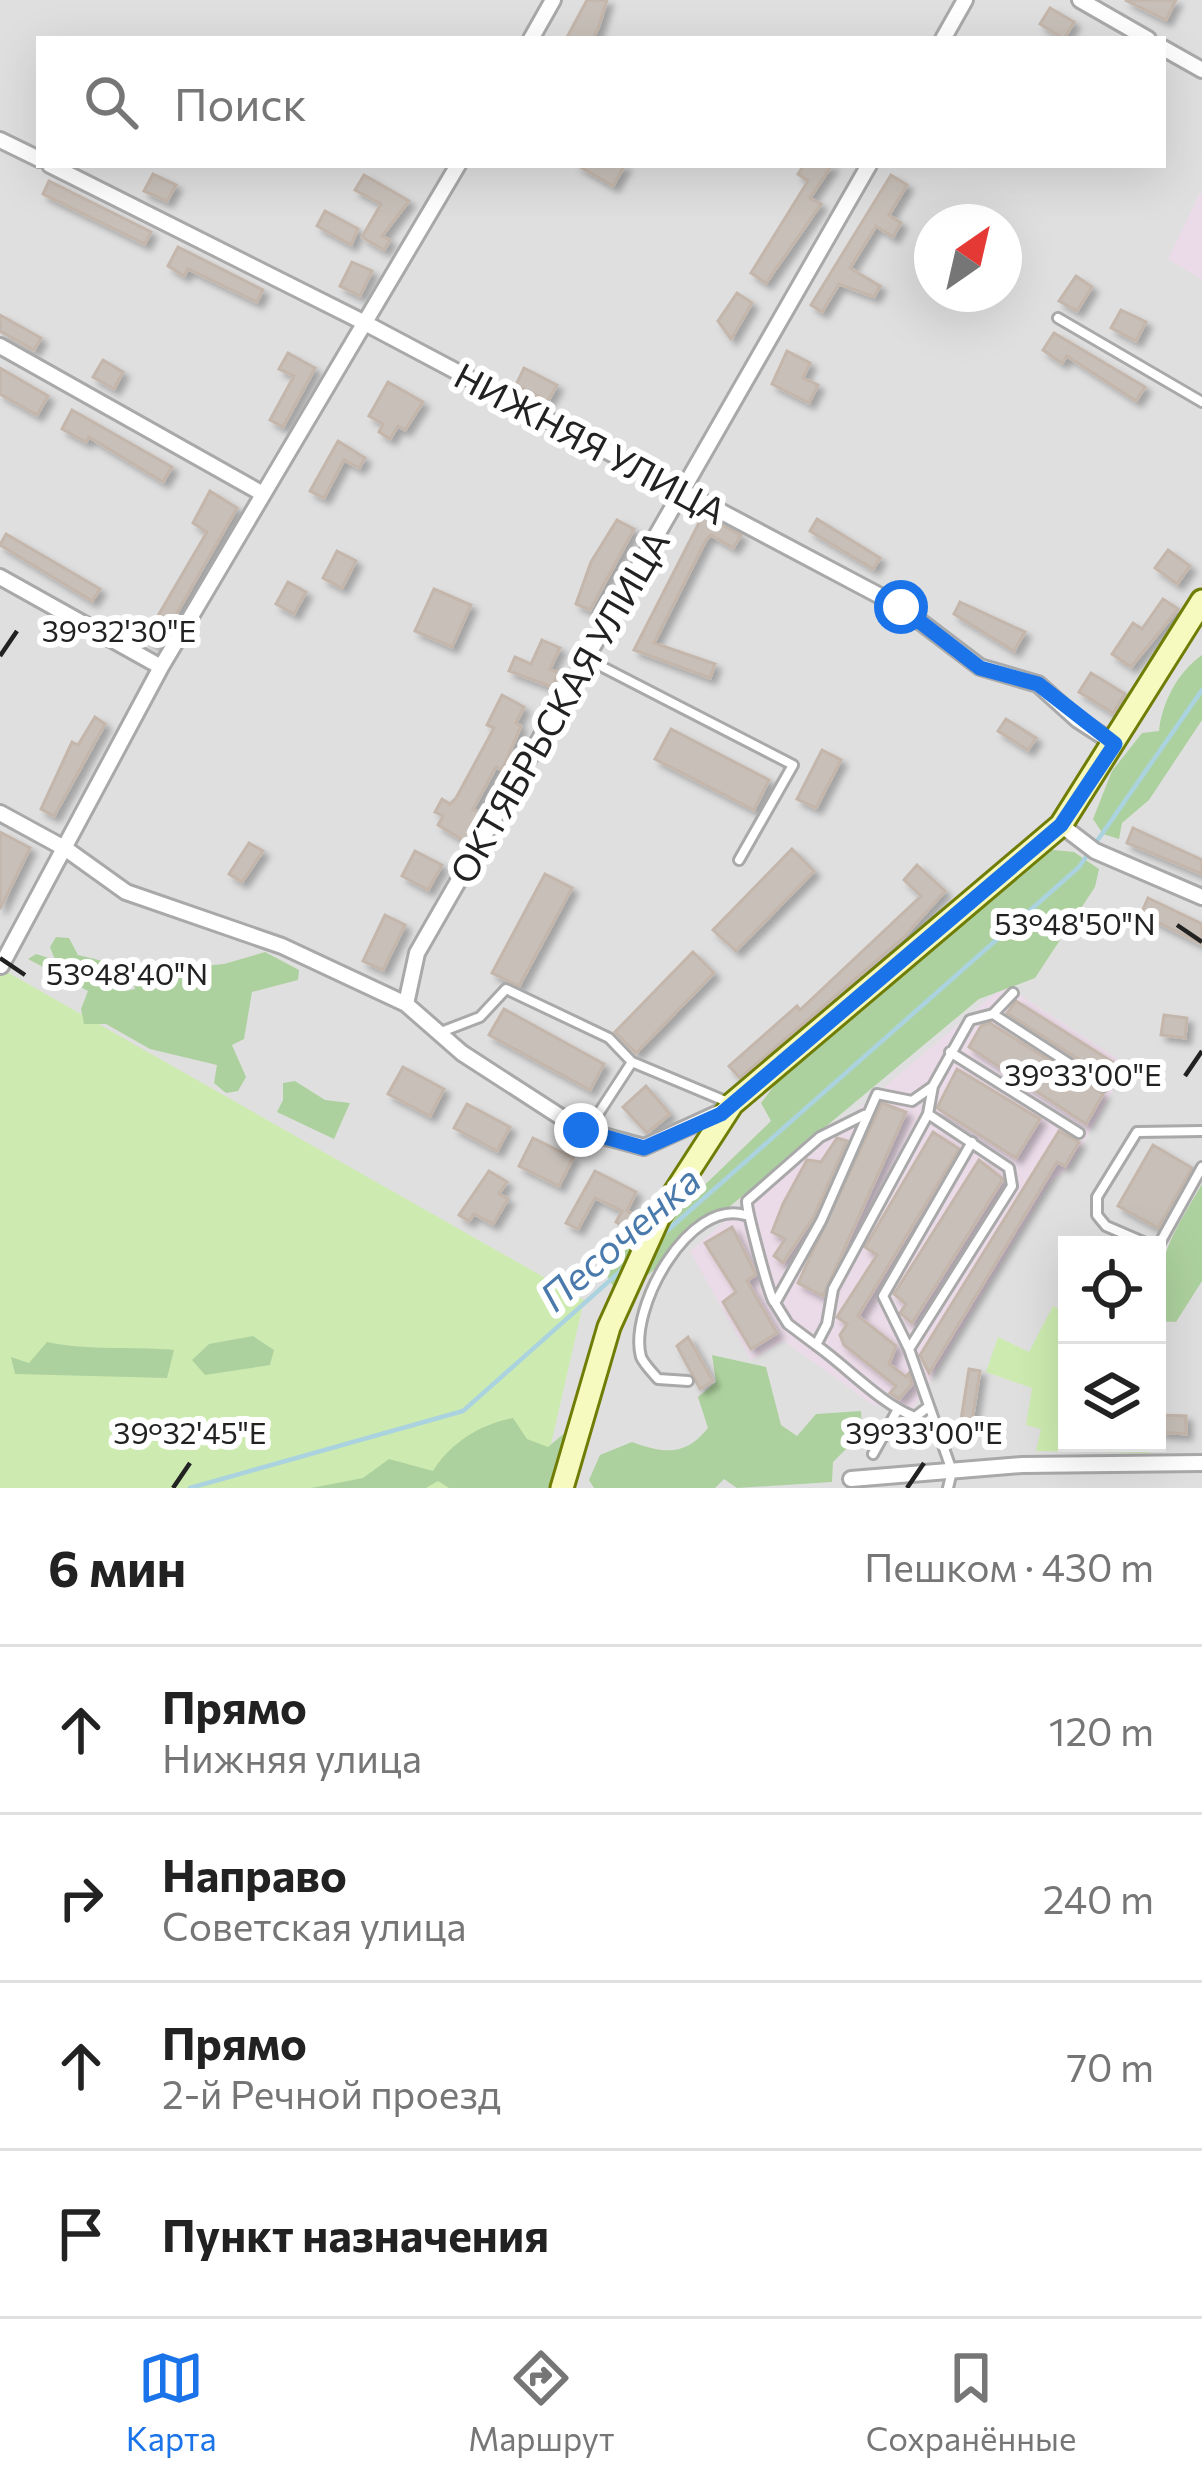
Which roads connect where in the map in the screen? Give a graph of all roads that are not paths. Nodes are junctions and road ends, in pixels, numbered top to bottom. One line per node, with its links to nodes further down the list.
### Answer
1 (554, 0): 4 (street)
2 (965, 0): 5 (street)
3 (1080, 0): 6 (street)
4 (533, 36)
5 (945, 36)
6 (1143, 36)
7 (1166, 50): 8 (street)
8 (1202, 70)
9 (0, 140): 10 (street)
10 (36, 158)
11 (56, 168): 15 (street, НИЖНЯЯ УЛИЦА)
12 (456, 168): 15 (street)
13 (867, 168): 18 (street, ОКТЯБРЬСКАЯ УЛИЦА)
14 (1058, 318): 17 (lane)
15 (365, 323): 18 (street, НИЖНЯЯ УЛИЦА); 19 (street)
16 (0, 346): 19 (street)
17 (1202, 402)
18 (681, 489): 22 (street, ОКТЯБРЬСКАЯ УЛИЦА); 24 (street, НИЖНЯЯ УЛИЦА)
19 (263, 494): 23 (street)
20 (0, 577): 23 (street)
21 (1202, 602): 24 (street)
22 (585, 658): 28 (lane); 32 (street, ОКТЯБРЬСКАЯ УЛИЦА)
23 (161, 668): 27 (street)
24 (1115, 744): 26 (street)
25 (0, 813): 27 (street)
26 (1061, 825): 29 (street); 39 (street)
27 (66, 849): 30 (street); 32 (street)
28 (739, 860)
29 (1202, 897)
30 (1, 966)
31 (1013, 993): 33 (lane)
32 (406, 1004): 34 (street)
33 (993, 1014): 35 (lane); 38 (lane)
34 (441, 1032): 36 (lane); 43 (street)
35 (950, 1052): 37 (lane); 44 (lane)
36 (632, 1062): 39 (lane); 43 (lane)
37 (933, 1086): 40 (lane); 41 (lane)
38 (1104, 1086)
39 (732, 1104): 43 (street); 60 (street)
40 (865, 1114): 47 (lane); 50 (lane)
41 (928, 1114): 45 (lane); 51 (lane)
42 (1202, 1131): 48 (lane)
43 (586, 1132)
44 (1079, 1132)
45 (972, 1142): 52 (lane); 52 (lane)
46 (1202, 1167): 49 (lane)
47 (745, 1215): 50 (lane); 53 (lane)
48 (1130, 1236)
49 (1160, 1236)
50 (775, 1303): 51 (lane)
51 (816, 1345): 55 (lane)
52 (909, 1349): 54 (lane)
53 (688, 1381)
54 (928, 1407): 55 (lane); 58 (lane)
55 (897, 1411): 56 (lane)
56 (873, 1454)
57 (1202, 1463): 58 (street)
58 (952, 1471): 59 (street); 61 (lane)
59 (850, 1484)
60 (562, 1488)
61 (948, 1488)

